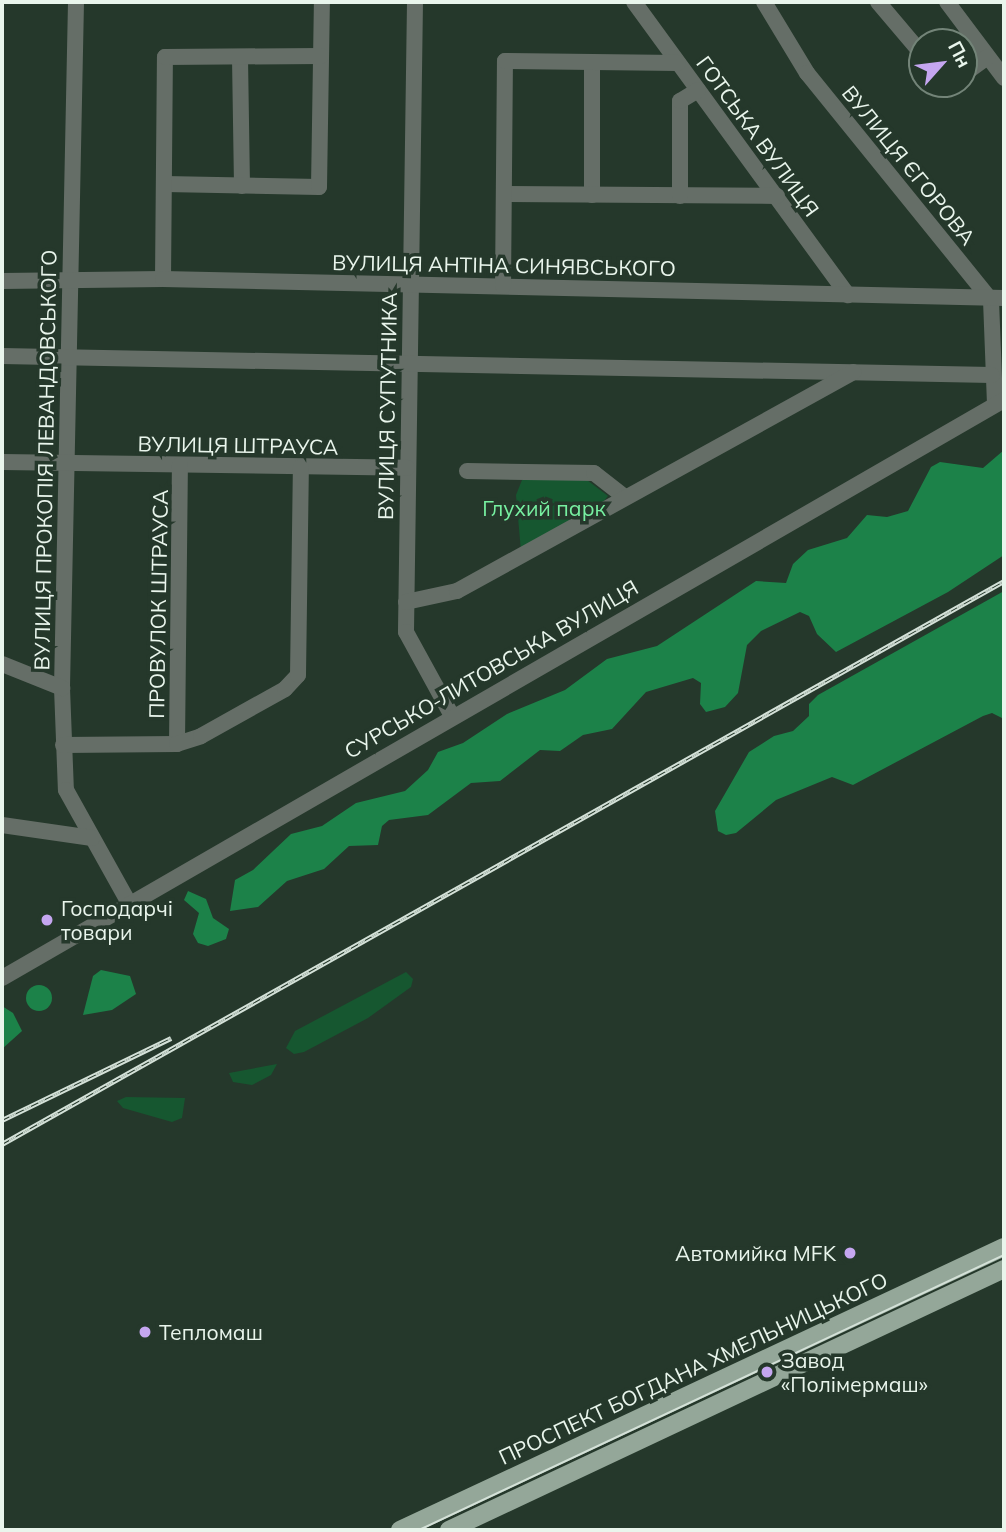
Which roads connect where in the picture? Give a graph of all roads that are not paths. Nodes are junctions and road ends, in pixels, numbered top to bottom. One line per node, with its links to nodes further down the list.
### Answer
1 (76, 2): 25 (street, ВУЛИЦЯ ПРОКОПІЯ ЛЕВАНДОВСЬКОГО)
2 (322, 2): 9 (street)
3 (415, 2): 26 (street, ВУЛИЦЯ СУПУТНИКА)
4 (634, 2): 13 (street, ГОТСЬКА ВУЛИЦЯ)
5 (764, 2): 29 (street, ВУЛИЦЯ ЄГОРОВА)
6 (878, 2): 8 (street)
7 (947, 2): 10 (street)
8 (908, 37)
9 (321, 56): 11 (street); 18 (street)
10 (987, 57): 14 (street); 15 (street)
11 (240, 58): 17 (street); 18 (street)
12 (592, 62): 13 (street); 19 (street); 20 (street)
13 (678, 63): 16 (street, ГОТСЬКА ВУЛИЦЯ)
14 (978, 64)
15 (1004, 78)
16 (698, 90): 21 (street); 22 (street, ГОТСЬКА ВУЛИЦЯ)
17 (165, 184): 18 (street); 23 (street)
18 (242, 186)
19 (504, 194): 20 (street); 27 (street)
20 (592, 195): 21 (street)
21 (680, 196): 22 (street)
22 (778, 196): 28 (street, ГОТСЬКА ВУЛИЦЯ)
23 (163, 279): 25 (street, ВУЛИЦЯ АНТІНА СИНЯВСЬКОГО); 26 (street, ВУЛИЦЯ АНТІНА СИНЯВСЬКОГО)
24 (2, 281): 25 (street, ВУЛИЦЯ АНТІНА СИНЯВСЬКОГО)
25 (68, 282): 31 (street, ВУЛИЦЯ ПРОКОПІЯ ЛЕВАНДОВСЬКОГО)
26 (411, 284): 27 (street, ВУЛИЦЯ АНТІНА СИНЯВСЬКОГО); 32 (street, ВУЛИЦЯ СУПУТНИКА)
27 (503, 286): 28 (street, ВУЛИЦЯ АНТІНА СИНЯВСЬКОГО)
28 (848, 295): 29 (street, ВУЛИЦЯ АНТІНА СИНЯВСЬКОГО)
29 (998, 299): 34 (street)
30 (2, 356): 31 (street)
31 (70, 357): 32 (street); 37 (street, ВУЛИЦЯ ПРОКОПІЯ ЛЕВАНДОВСЬКОГО)
32 (407, 366): 33 (street); 40 (street, ВУЛИЦЯ СУПУТНИКА)
33 (855, 371): 34 (street); 42 (street)
34 (992, 375): 35 (street)
35 (1000, 402): 46 (street, СУРСЬКО-ЛИТОВСЬКА ВУЛИЦЯ)
36 (2, 463): 37 (street, ВУЛИЦЯ ШТРАУСА)
37 (69, 464): 38 (street, ВУЛИЦЯ ШТРАУСА); 45 (street, ВУЛИЦЯ ПРОКОПІЯ ЛЕВАНДОВСЬКОГО)
38 (180, 465): 39 (street, ВУЛИЦЯ ШТРАУСА); 47 (street, ПРОВУЛОК ШТРАУСА)
39 (301, 467): 40 (street, ВУЛИЦЯ ШТРАУСА); 47 (street)
40 (407, 468): 43 (street, ВУЛИЦЯ СУПУТНИКА)
41 (467, 471): 42 (street)
42 (625, 497): 43 (street)
43 (406, 602): 46 (street, ВУЛИЦЯ СУПУТНИКА)
44 (2, 664): 45 (street)
45 (62, 688): 48 (street, ВУЛИЦЯ ПРОКОПІЯ ЛЕВАНДОВСЬКОГО)
46 (452, 716): 51 (street, СУРСЬКО-ЛИТОВСЬКА ВУЛИЦЯ)
47 (177, 744): 48 (street)
48 (63, 745): 50 (street, ВУЛИЦЯ ПРОКОПІЯ ЛЕВАНДОВСЬКОГО)
49 (2, 825): 50 (street)
50 (92, 838): 51 (street, ВУЛИЦЯ ПРОКОПІЯ ЛЕВАНДОВСЬКОГО)
51 (129, 903): 52 (street, СУРСЬКО-ЛИТОВСЬКА ВУЛИЦЯ)
52 (2, 978)
53 (1004, 1247): 55 (main road, ПРОСПЕКТ БОГДАНА ХМЕЛЬНИЦЬКОГО)
54 (1004, 1269): 56 (main road, ПРОСПЕКТ БОГДАНА ХМЕЛЬНИЦЬКОГО)
55 (400, 1530)
56 (449, 1530)

